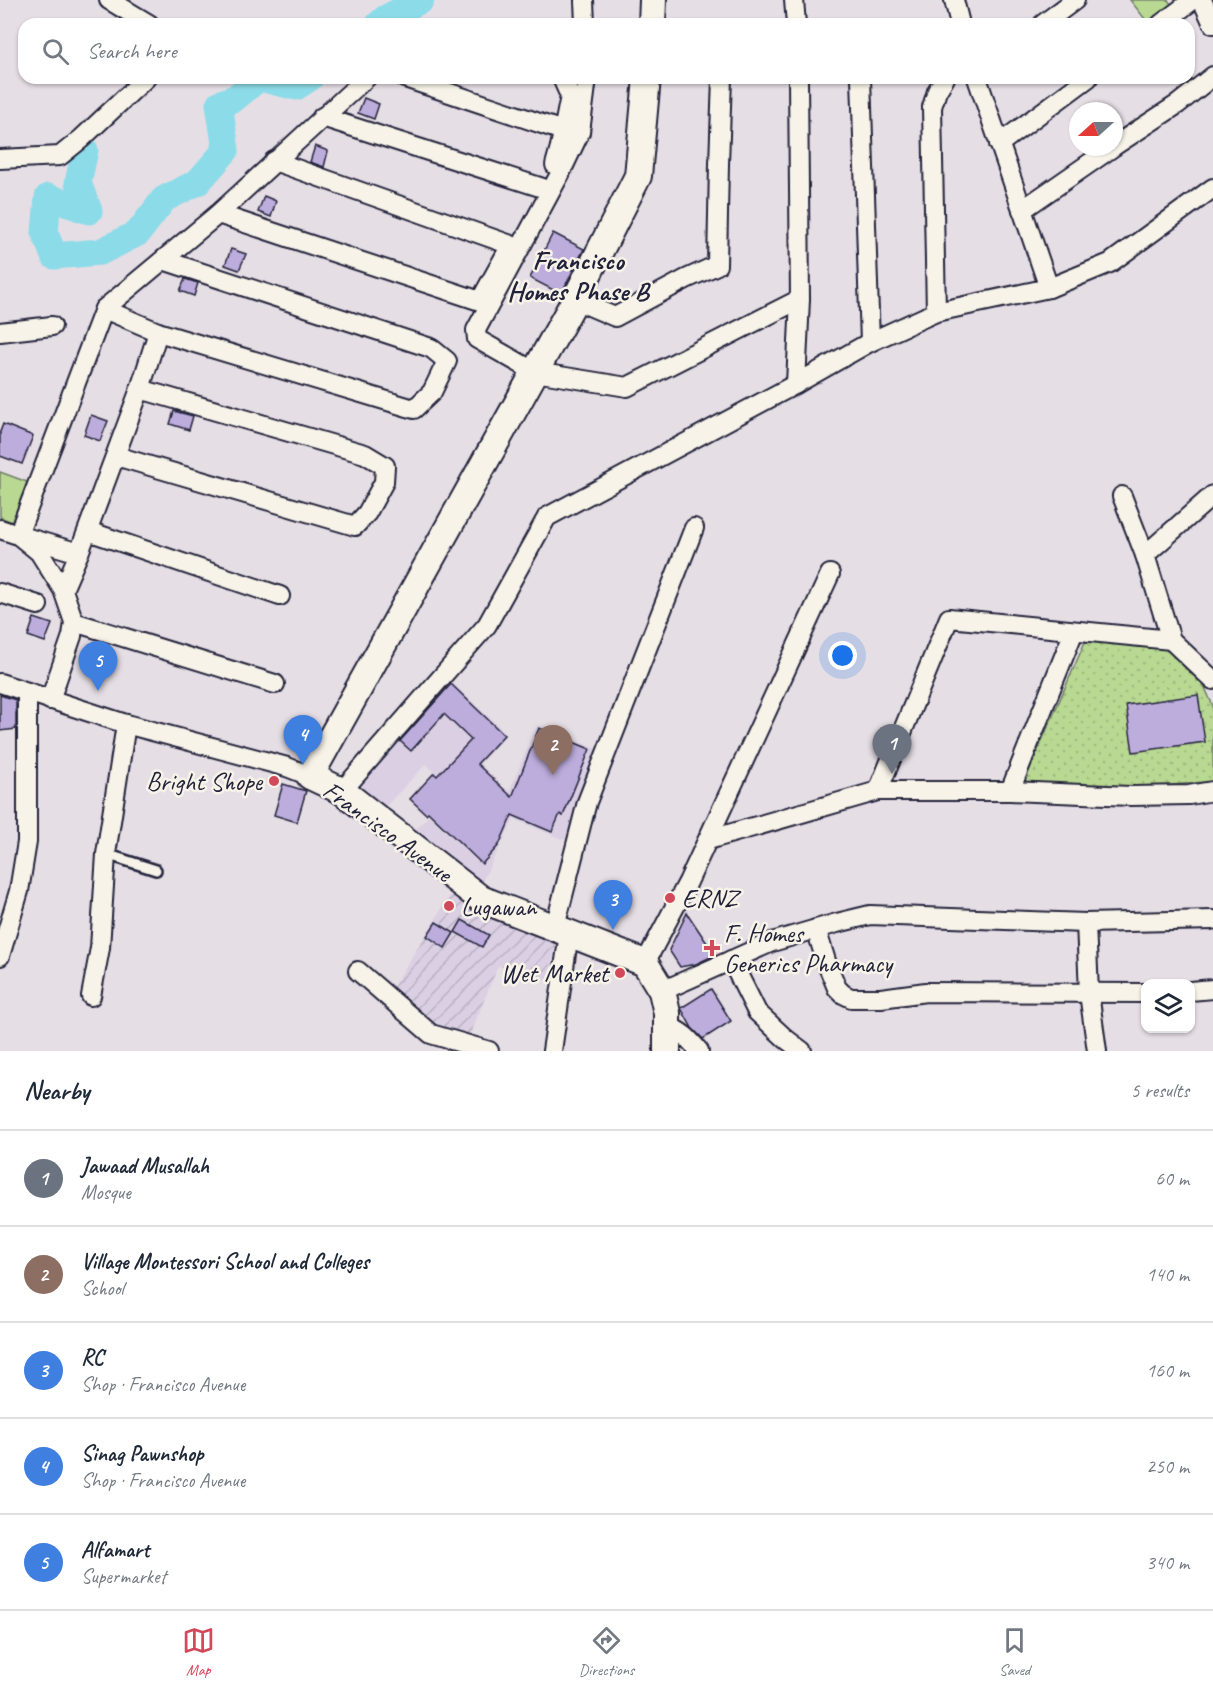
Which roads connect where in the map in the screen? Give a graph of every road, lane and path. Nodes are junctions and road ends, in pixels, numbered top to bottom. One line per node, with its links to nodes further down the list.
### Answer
1 (109, 0): 9 (street)
2 (584, 0): 10 (street)
3 (653, 0): 11 (street)
4 (794, 0): 12 (street)
5 (954, 0): 13 (street)
6 (1075, 0): 14 (street)
7 (1193, 0): 15 (street)
8 (1203, 0): 16 (street)
9 (139, 18)
10 (585, 18)
11 (652, 18)
12 (796, 18)
13 (958, 18)
14 (1051, 18)
15 (1169, 18)
16 (1213, 24)
17 (1213, 76): 32 (street)
18 (140, 84): 35 (street)
19 (359, 84): 30 (street)
20 (423, 84): 31 (street)
21 (565, 84): 31 (street)
22 (586, 84): 52 (street)
23 (646, 84): 45 (street)
24 (722, 84): 45 (street)
25 (798, 84): 44 (street)
26 (861, 84): 51 (street)
27 (941, 84): 47 (street)
28 (979, 84): 33 (street)
29 (1080, 84): 33 (street)
30 (322, 117): 36 (street); 37 (street)
31 (563, 131): 37 (street)
32 (1123, 140)
33 (999, 144): 39 (street)
34 (1100, 156): 39 (street)
35 (0, 159)
36 (274, 161): 40 (street); 41 (street)
37 (543, 188): 41 (street)
38 (1213, 188): 43 (street)
39 (1022, 210): 43 (street)
40 (218, 214): 41 (street); 42 (street)
41 (511, 245)
42 (164, 260): 46 (street); 50 (street)
43 (1049, 288): 47 (street)
44 (800, 299): 52 (street); 53 (street)
45 (575, 300): 52 (street)
46 (104, 309): 50 (street); 61 (street)
47 (936, 312): 51 (street)
48 (52, 326): 49 (street)
49 (0, 332)
50 (158, 332): 54 (street)
51 (870, 342): 53 (street)
52 (535, 372): 78 (street)
53 (796, 384): 80 (street)
54 (140, 388): 55 (street); 55 (street)
55 (116, 456): 60 (street)
56 (1213, 495): 63 (street)
57 (1122, 496): 63 (street)
58 (694, 528): 89 (street)
59 (0, 530): 61 (street)
60 (88, 531): 62 (street); 67 (street)
61 (18, 535): 62 (street); 65 (street)
62 (80, 553): 65 (street)
63 (1144, 555): 71 (street)
64 (830, 574): 83 (street)
65 (63, 590): 69 (street)
66 (0, 593): 68 (street)
67 (280, 596)
68 (38, 605)
69 (74, 622): 74 (street); 76 (street)
70 (1074, 631): 71 (street); 81 (street); 82 (street)
71 (1172, 640): 72 (street)
72 (1213, 680)
73 (0, 684): 75 (street)
74 (275, 684)
75 (27, 692): 76 (street); 90 (street)
76 (50, 700): 77 (street)
77 (126, 724): 78 (street); 84 (street)
78 (310, 776): 80 (street, Francisco Avenue)
79 (1213, 790): 82 (street)
80 (342, 791): 89 (street, Francisco Avenue)
81 (878, 791): 82 (street); 83 (street)
82 (1010, 791)
83 (708, 840): 92 (street)
84 (106, 854): 85 (lane); 99 (street)
85 (156, 870)
86 (1213, 920): 87 (street)
87 (1086, 923): 88 (street); 97 (street)
88 (816, 929): 91 (street); 97 (street)
89 (562, 930): 92 (street, Francisco Avenue); 103 (street)
90 (0, 956)
91 (731, 960): 95 (street); 105 (street)
92 (645, 963): 95 (street)
93 (358, 971): 101 (street)
94 (1213, 989): 96 (street)
95 (662, 991): 100 (street)
96 (1195, 991)
97 (1089, 993): 98 (street); 106 (street)
98 (1141, 993)
99 (91, 996)
100 (667, 1039): 104 (street)
101 (429, 1043): 102 (street)
102 (489, 1051)
103 (552, 1051)
104 (699, 1051)
105 (802, 1051)
106 (1096, 1051)

